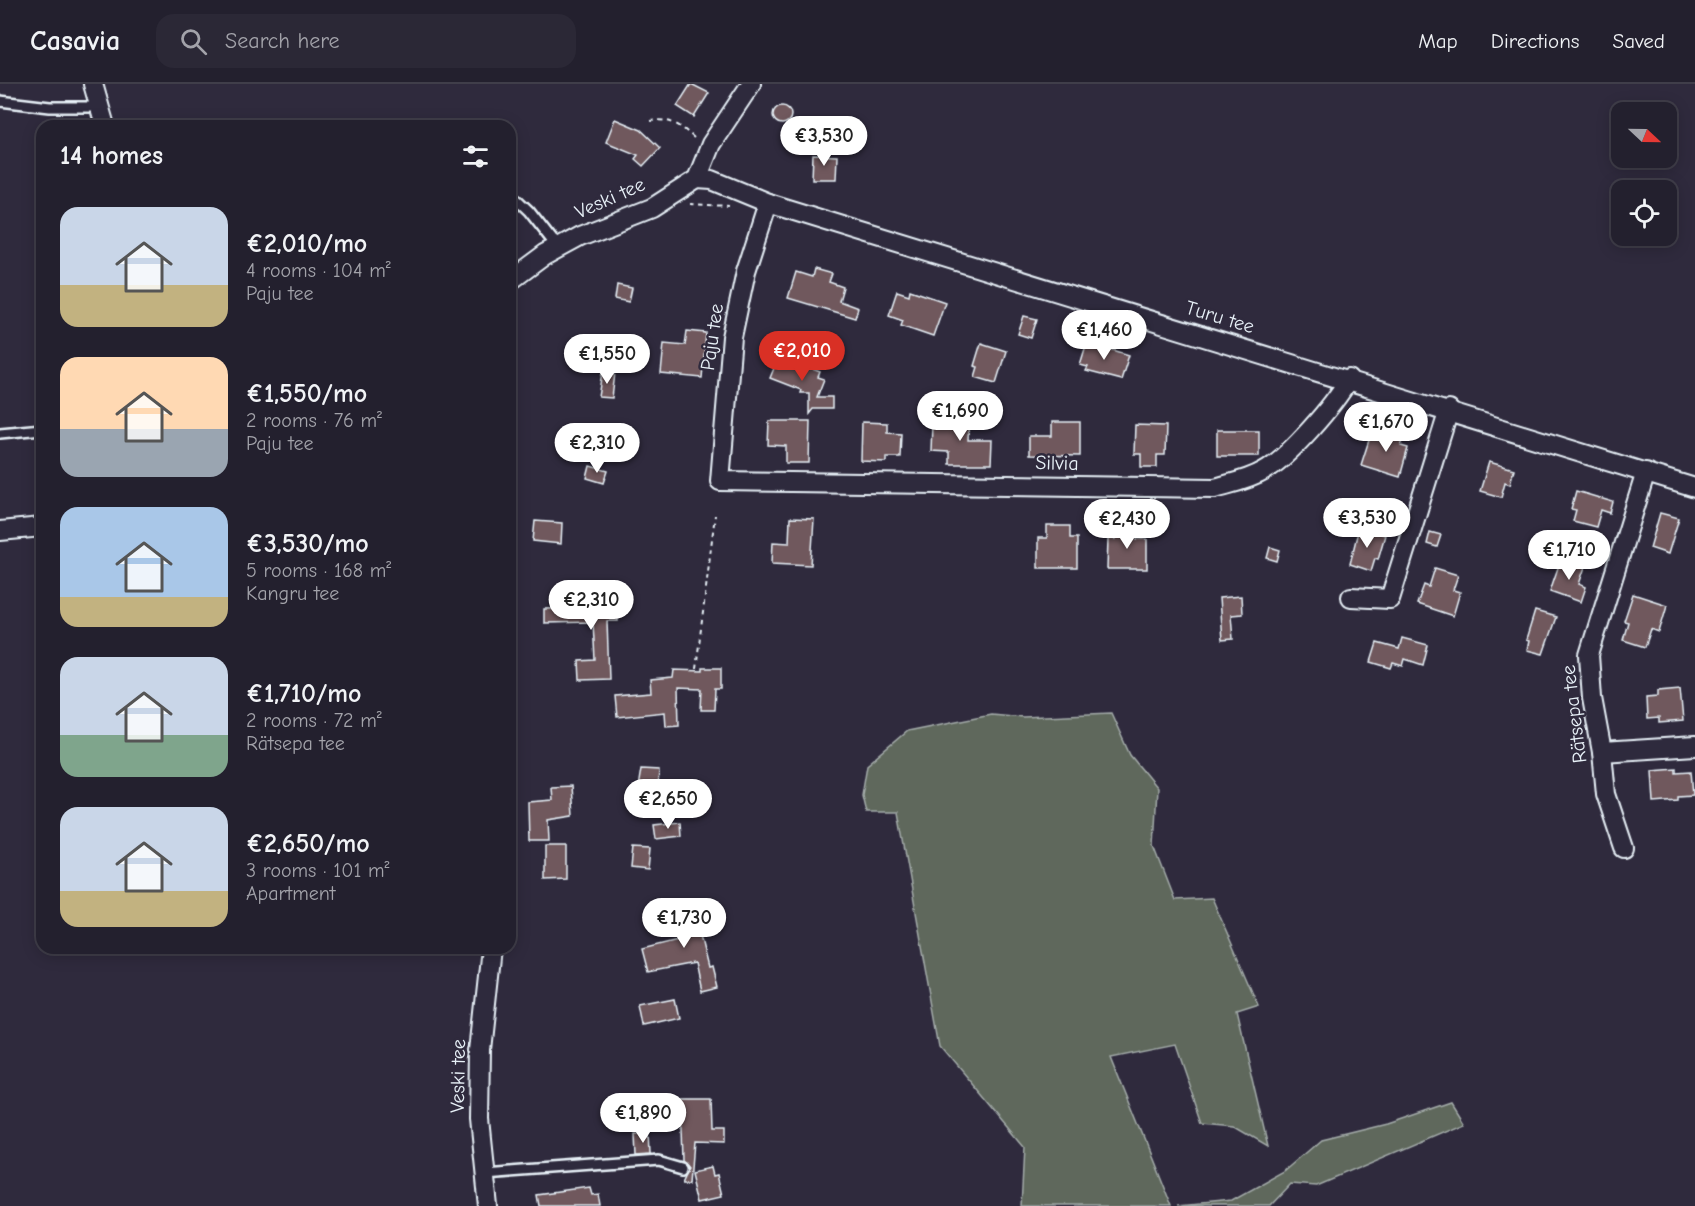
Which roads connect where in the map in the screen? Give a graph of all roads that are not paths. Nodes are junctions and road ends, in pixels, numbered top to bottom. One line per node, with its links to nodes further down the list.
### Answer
1 (93, 84): 4 (street)
2 (752, 84): 6 (street)
3 (0, 101): 4 (lane)
4 (100, 108): 5 (street)
5 (103, 120)
6 (697, 179): 8 (street, Turu tee); 9 (street, Veski tee)
7 (516, 199): 9 (lane)
8 (768, 203): 11 (street, Turu tee); 16 (street, Paju tee)
9 (558, 248): 10 (street, Veski tee)
10 (516, 286)
11 (1349, 380): 12 (street, Turu tee); 16 (street, Silvia)
12 (1449, 410): 15 (street, Turu tee); 20 (street)
13 (36, 430): 14 (lane)
14 (0, 433)
15 (1646, 472): 17 (street, Turu tee); 22 (street, Rätsepa tee)
16 (720, 481)
17 (1695, 488)
18 (36, 528): 19 (street)
19 (0, 531)
20 (1350, 597)
21 (1695, 746): 22 (street)
22 (1602, 752): 23 (street, Rätsepa tee)
23 (1624, 849)
24 (489, 954): 26 (street, Veski tee)
25 (683, 1167): 26 (lane)
26 (484, 1173): 27 (street, Veski tee)
27 (488, 1206)

